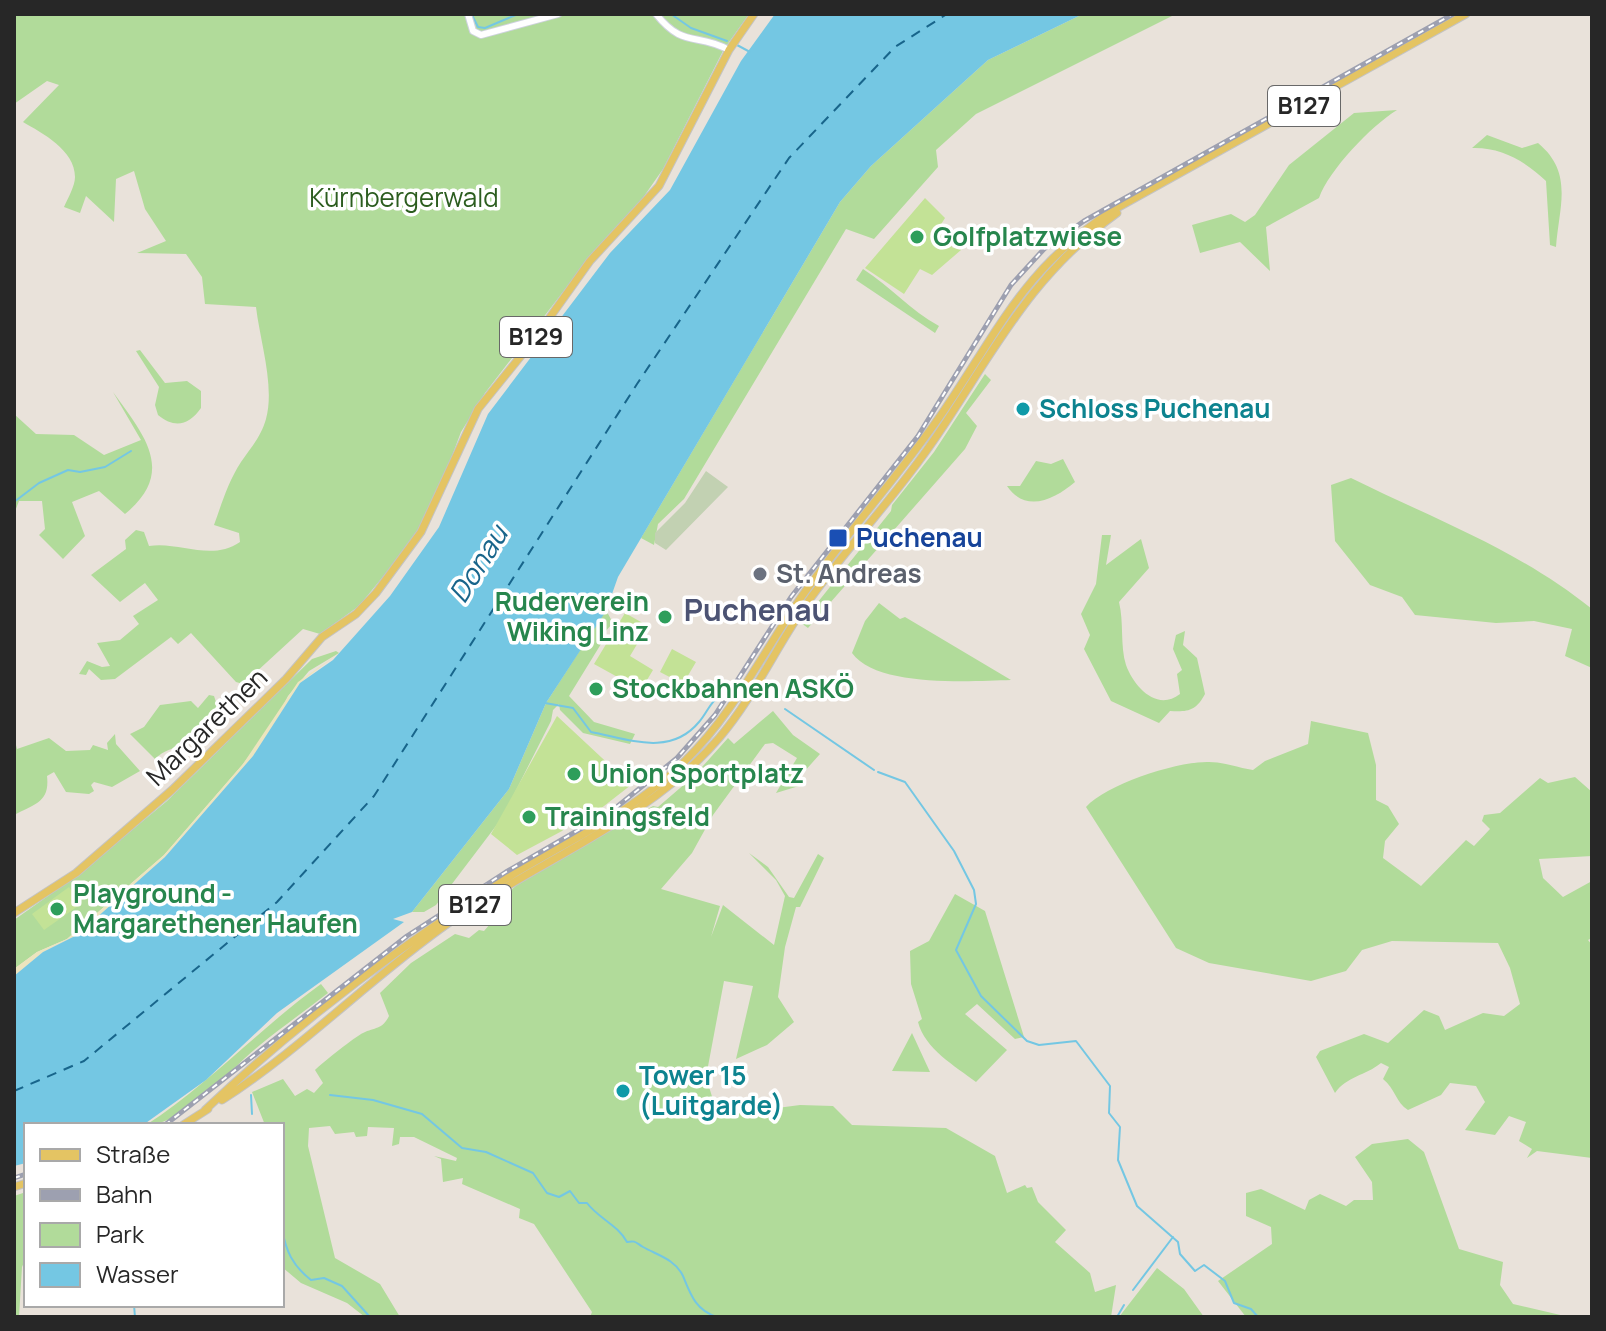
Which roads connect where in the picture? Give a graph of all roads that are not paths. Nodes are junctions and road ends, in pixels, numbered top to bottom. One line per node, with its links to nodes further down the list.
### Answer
1 (468, 14): 2 (street)
2 (558, 14)
3 (656, 14): 6 (street)
4 (754, 14): 6 (main road, B129)
5 (1466, 14): 8 (main road, B127)
6 (729, 50): 7 (main road, Margarethen / B129)
7 (14, 913)
8 (186, 1123)

